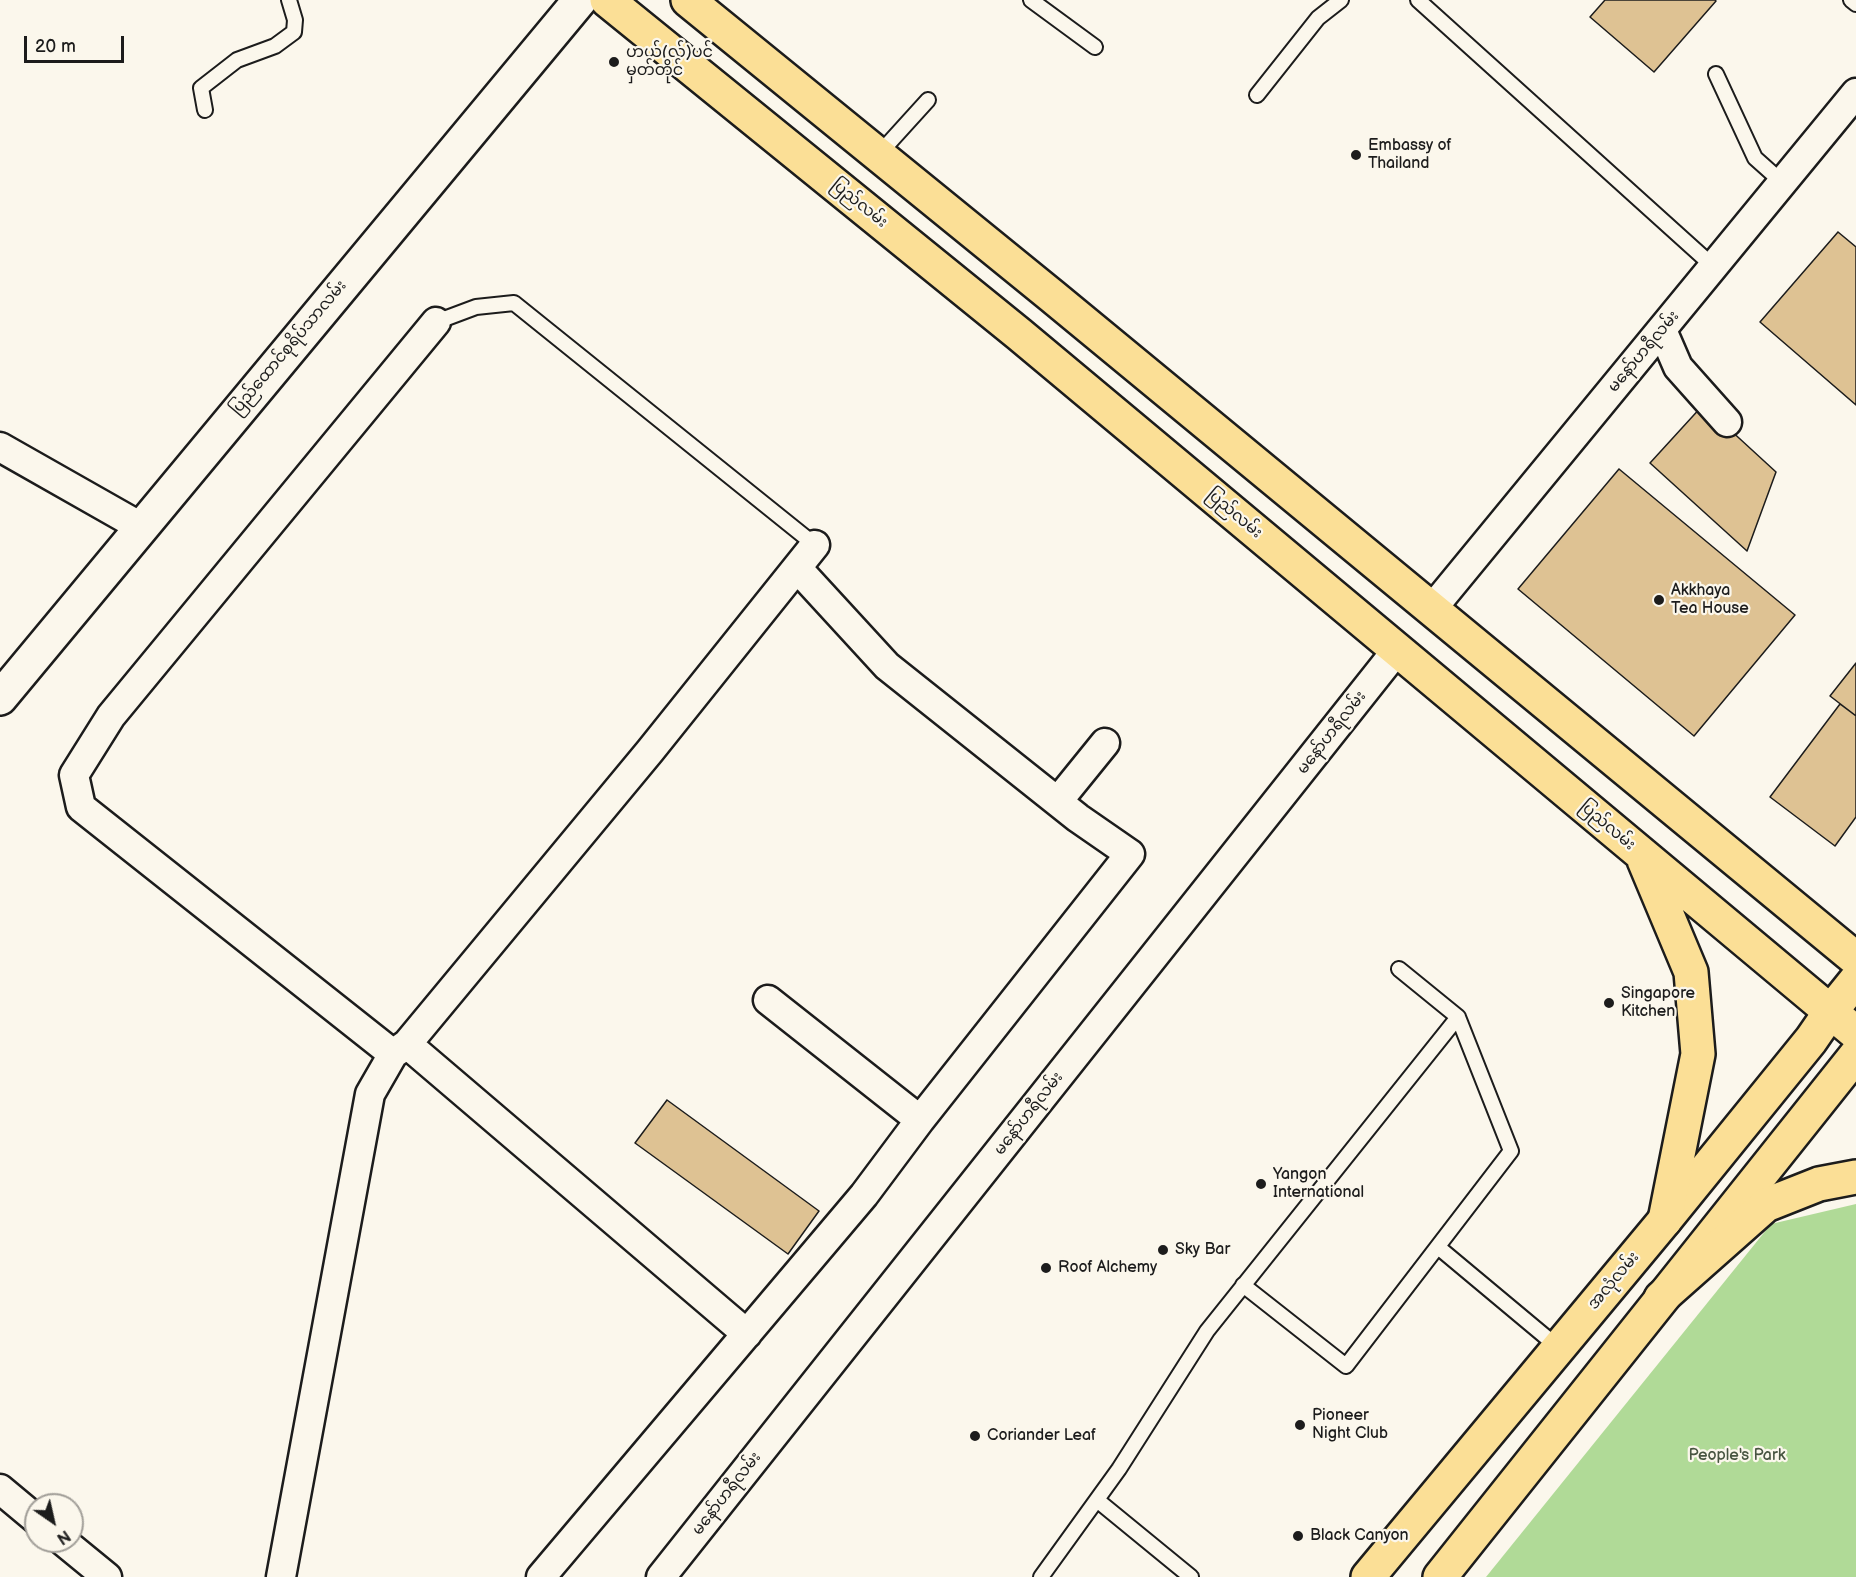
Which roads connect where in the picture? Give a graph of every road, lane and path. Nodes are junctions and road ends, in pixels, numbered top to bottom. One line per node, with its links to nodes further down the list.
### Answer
1 (289, 0): 15 (lane)
2 (580, 0): 23 (street, ပြည်ထောင်စုရိပ်သာလမ်း)
3 (607, 0): 27 (main road, ပြည်လမ်း)
4 (688, 0): 16 (main road)
5 (1031, 0): 10 (lane)
6 (1341, 0): 13 (lane)
7 (1418, 0): 18 (lane)
8 (1851, 0): 9 (lane)
9 (1856, 4)
10 (1095, 47)
11 (1716, 74): 17 (lane)
12 (1856, 93): 17 (street, မနော်ဟရီလမ်း)
13 (1257, 95)
14 (928, 100): 16 (lane)
15 (205, 110)
16 (879, 154): 26 (main road)
17 (1782, 183): 18 (street, မနော်ဟရီလမ်း)
18 (1714, 267): 20 (street, မနော်ဟရီလမ်း)
19 (436, 322): 24 (lane); 39 (street)
20 (1662, 330): 21 (street); 26 (street, မနော်ဟရီလမ်း)
21 (1726, 422)
22 (0, 447): 23 (street)
23 (141, 527): 28 (street, ပြည်ထောင်စုရိပ်သာလမ်း)
24 (815, 545): 25 (street)
25 (797, 568): 30 (street); 39 (street)
26 (1431, 610): 32 (main road)
27 (1397, 650): 31 (main road, ပြည်လမ်း); 57 (street, မနော်ဟရီလမ်း)
28 (0, 698)
29 (1105, 743): 30 (street)
30 (1058, 801): 41 (street)
31 (1642, 856): 36 (main road, ပြည်လမ်း); 43 (main road)
32 (1856, 959)
33 (1399, 969): 37 (lane)
34 (1856, 980): 36 (main road, အလုံလမ်း)
35 (768, 1000): 41 (street)
36 (1831, 1011): 38 (main road, ပြည်လမ်း); 43 (main road, အလုံလမ်း)
37 (1458, 1017): 44 (lane); 45 (lane)
38 (1856, 1033)
39 (400, 1049): 47 (street); 55 (street)
40 (1856, 1055): 46 (main road)
41 (920, 1120): 47 (street)
42 (1856, 1177): 46 (main road)
43 (1665, 1220): 48 (main road, အလုံလမ်း)
44 (1437, 1247): 45 (lane); 48 (lane)
45 (1243, 1285): 51 (lane)
46 (1661, 1298): 49 (main road)
47 (747, 1334): 56 (street)
48 (1559, 1348): 49 (main road); 60 (main road, အလုံလမ်း)
49 (1598, 1377): 61 (main road)
50 (0, 1489): 52 (street)
51 (1096, 1500): 58 (lane); 59 (lane)
52 (24, 1509)
53 (78, 1553): 54 (street)
54 (107, 1577)
55 (281, 1577)
56 (541, 1577)
57 (661, 1577)
58 (1041, 1577)
59 (1191, 1577)
60 (1368, 1577)
61 (1440, 1577)

